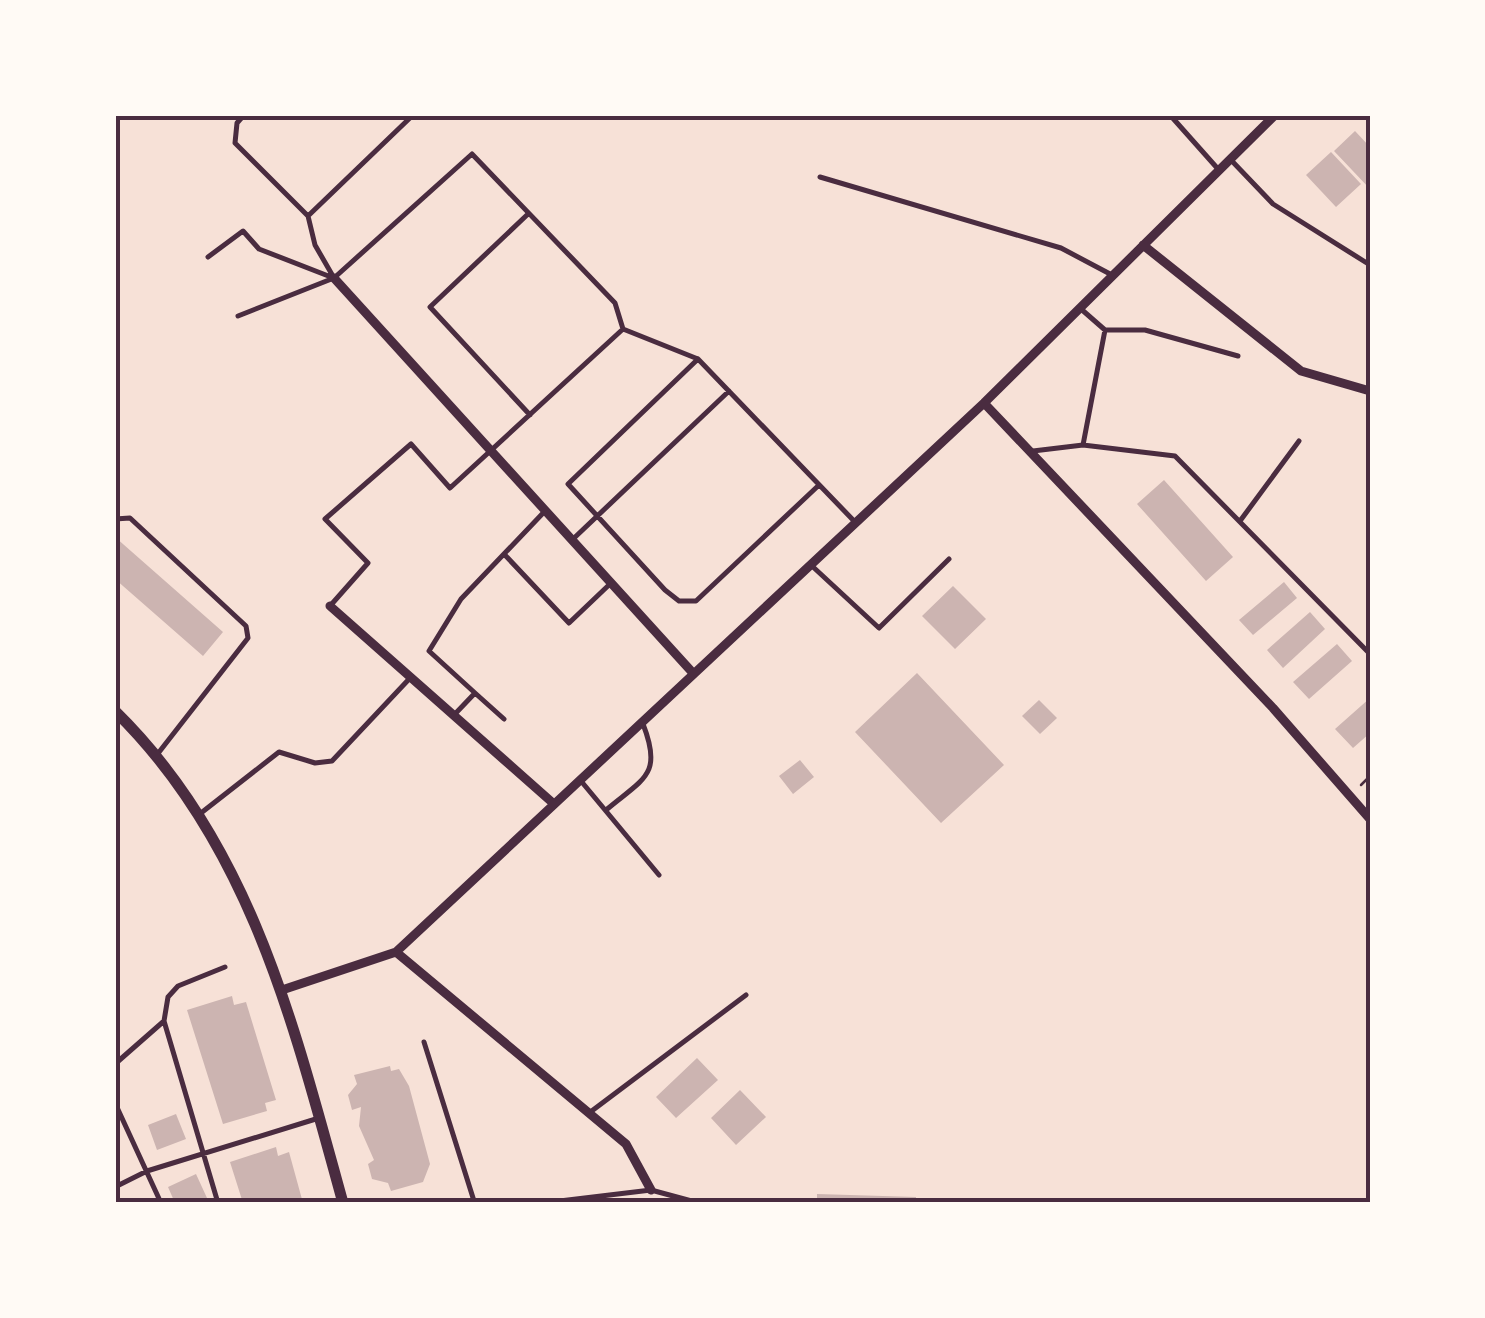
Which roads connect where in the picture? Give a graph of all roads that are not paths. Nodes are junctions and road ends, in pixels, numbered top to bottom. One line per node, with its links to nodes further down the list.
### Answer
1 (244, 115): 9 (lane)
2 (413, 115): 9 (lane)
3 (1170, 115): 6 (lane)
4 (1276, 115): 5 (street)
5 (1230, 158): 6 (street); 12 (lane)
6 (1218, 169): 10 (street)
7 (820, 177): 13 (lane)
8 (528, 214): 14 (lane); 17 (lane); 24 (lane)
9 (308, 216): 14 (lane)
10 (1143, 245): 13 (street); 22 (street)
11 (208, 258): 14 (lane)
12 (1370, 265)
13 (1112, 275): 15 (street)
14 (334, 278): 16 (lane); 27 (street)
15 (1079, 308): 18 (lane); 23 (street)
16 (238, 316)
17 (623, 329): 20 (lane); 24 (lane)
18 (1104, 330): 19 (lane); 26 (lane)
19 (1238, 356)
20 (698, 359): 21 (lane); 31 (lane)
21 (729, 391): 29 (lane); 31 (lane)
22 (1370, 391)
23 (984, 402): 28 (street); 34 (street)
24 (532, 416): 27 (lane)
25 (1299, 441): 33 (lane)
26 (1084, 445): 28 (lane); 33 (lane)
27 (492, 452): 30 (street); 40 (lane)
28 (1028, 452): 54 (street)
29 (819, 485): 31 (lane); 34 (lane)
30 (545, 511): 35 (street); 36 (lane)
31 (598, 516): 35 (lane)
32 (115, 518): 49 (lane)
33 (1240, 521): 41 (lane)
34 (855, 522): 38 (street)
35 (572, 540): 39 (street)
36 (504, 554): 39 (lane); 44 (lane)
37 (949, 559): 38 (lane)
38 (810, 564): 42 (street)
39 (612, 584): 42 (street)
40 (330, 606): 43 (street)
41 (1370, 654)
42 (692, 672): 48 (street)
43 (411, 676): 46 (street); 53 (lane)
44 (474, 694): 46 (lane); 47 (lane)
45 (115, 710): 49 (street)
46 (454, 715): 51 (street)
47 (504, 719)
48 (642, 721): 50 (street); 52 (lane)
49 (156, 756): 53 (street)
50 (580, 779): 51 (street); 52 (lane)
51 (554, 804): 56 (street)
52 (606, 810): 55 (lane)
53 (199, 815): 58 (street)
54 (1370, 819)
55 (659, 875)
56 (396, 952): 58 (street); 64 (street)
57 (224, 967): 60 (lane)
58 (282, 990): 65 (street)
59 (746, 994): 64 (lane)
60 (164, 1021): 62 (lane); 66 (lane)
61 (424, 1042): 73 (lane)
62 (115, 1064)
63 (115, 1103): 67 (lane)
64 (589, 1113): 69 (street)
65 (319, 1118): 66 (lane); 72 (street)
66 (201, 1154): 67 (lane); 71 (lane)
67 (146, 1171): 68 (lane); 70 (lane)
68 (115, 1187)
69 (651, 1190): 74 (lane); 75 (lane)
70 (161, 1203)
71 (218, 1203)
72 (343, 1203)
73 (481, 1203)
74 (544, 1203)
75 (699, 1203)

